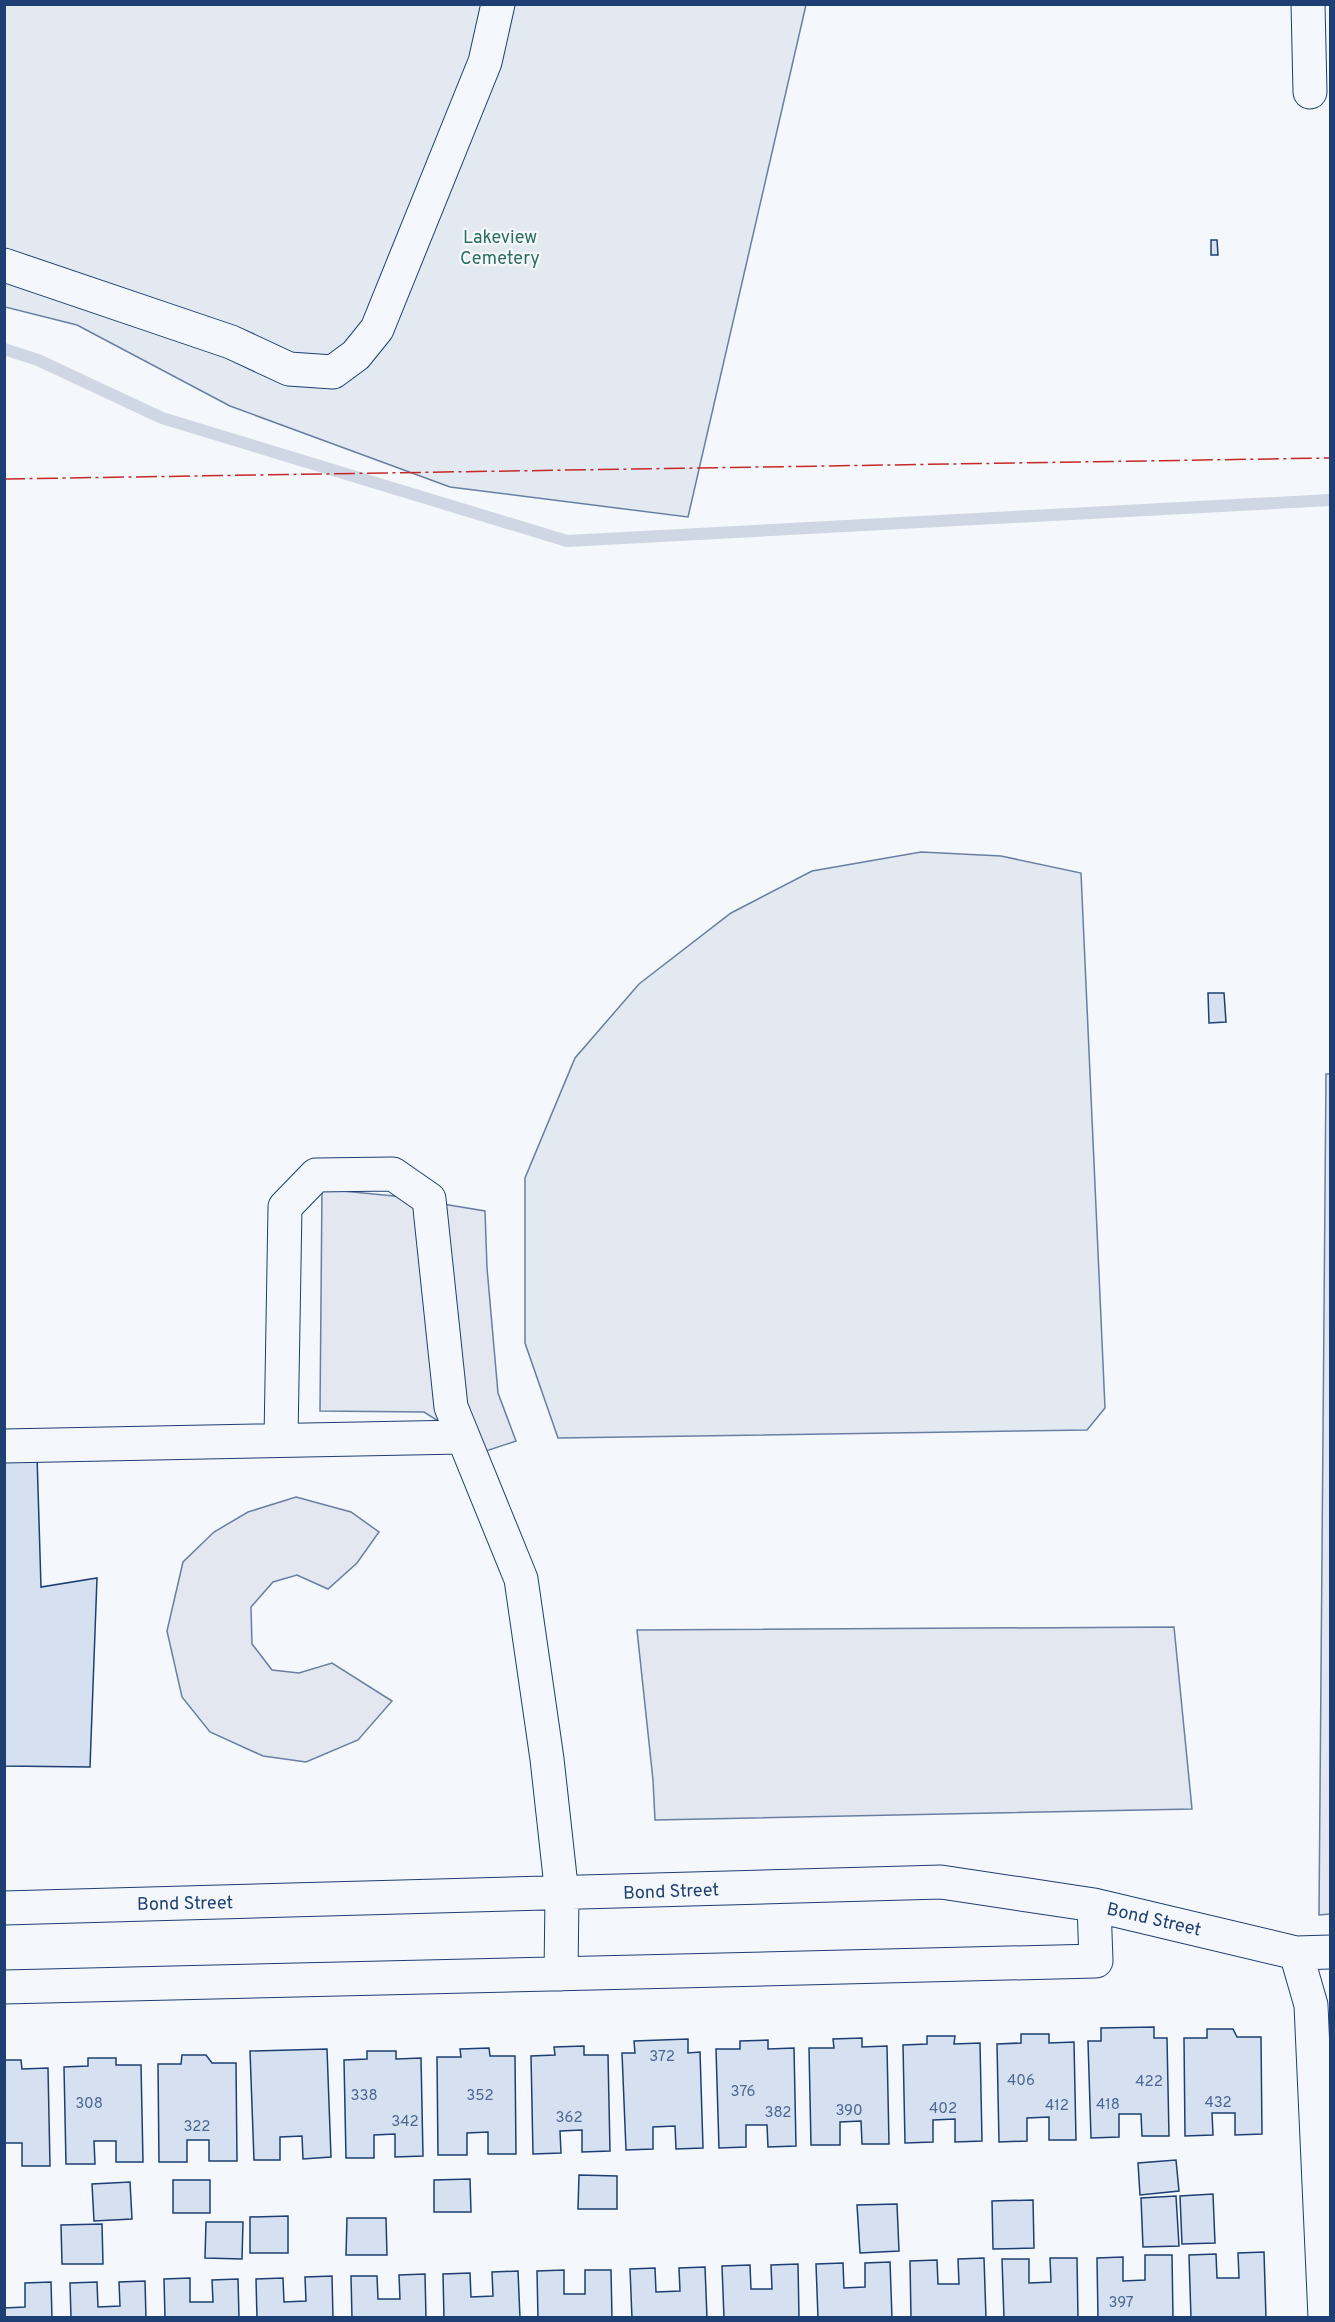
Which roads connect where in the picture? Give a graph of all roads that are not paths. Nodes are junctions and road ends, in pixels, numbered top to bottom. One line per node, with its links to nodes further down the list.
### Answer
1 (498, 4): 4 (street)
2 (1308, 4): 3 (street)
3 (1310, 92)
4 (4, 265)
5 (462, 1437): 6 (street); 6 (street); 8 (street)
6 (281, 1439): 7 (street)
7 (4, 1446)
8 (562, 1895): 9 (street, Bond Street); 10 (street, Bond Street); 13 (street)
9 (1094, 1905): 12 (street, Bond Street); 13 (street)
10 (4, 1908)
11 (1330, 1952): 12 (street, Bond Street)
12 (1296, 1953): 15 (street)
13 (561, 1974): 14 (street)
14 (4, 1987)
15 (1324, 2318)

